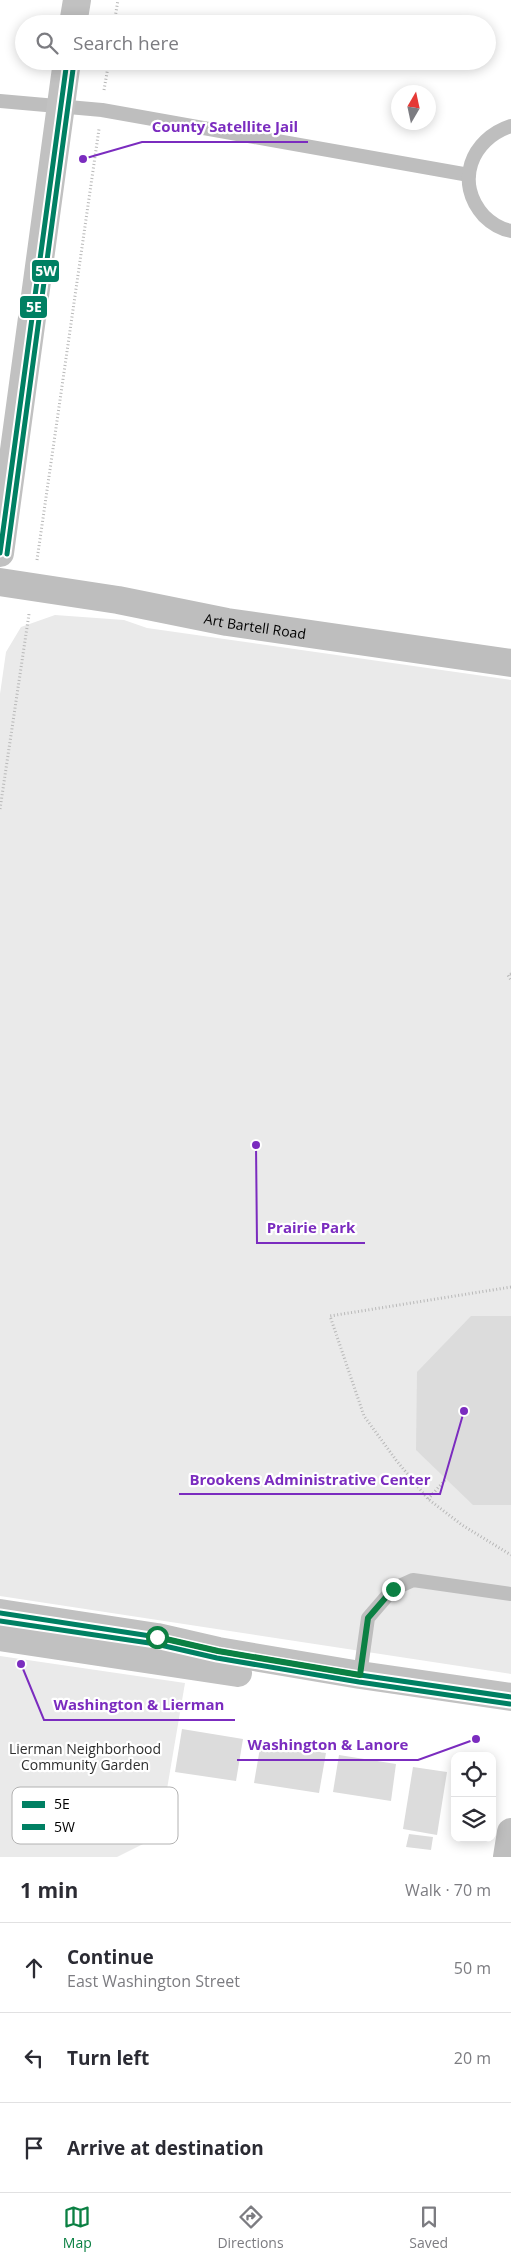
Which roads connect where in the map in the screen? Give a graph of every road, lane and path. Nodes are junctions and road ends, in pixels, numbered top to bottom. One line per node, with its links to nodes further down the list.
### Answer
1 (77, 0): 3 (main road)
2 (118, 0): 4 (path)
3 (74, 15)
4 (116, 15)
5 (66, 70): 7 (main road)
6 (0, 101): 7 (lane)
7 (60, 107): 10 (lane); 13 (main road)
8 (511, 126): 10 (lane)
9 (98, 134): 12 (path)
10 (469, 175): 11 (lane)
11 (511, 231)
12 (39, 540)
13 (0, 552)
14 (0, 582): 16 (street, Art Bartell Road)
15 (28, 624): 17 (path)
16 (511, 664)
17 (0, 809)
18 (511, 974): 19 (path)
19 (511, 980)
20 (511, 1287): 22 (path)
21 (446, 1479): 22 (path)
22 (428, 1499): 23 (path)
23 (511, 1555)
24 (511, 1594): 27 (lane)
25 (0, 1613): 27 (main road)
26 (0, 1637): 29 (main road)
27 (360, 1675): 28 (main road)
28 (511, 1697)
29 (511, 1714)
30 (511, 1832): 31 (street)
31 (508, 1857)

